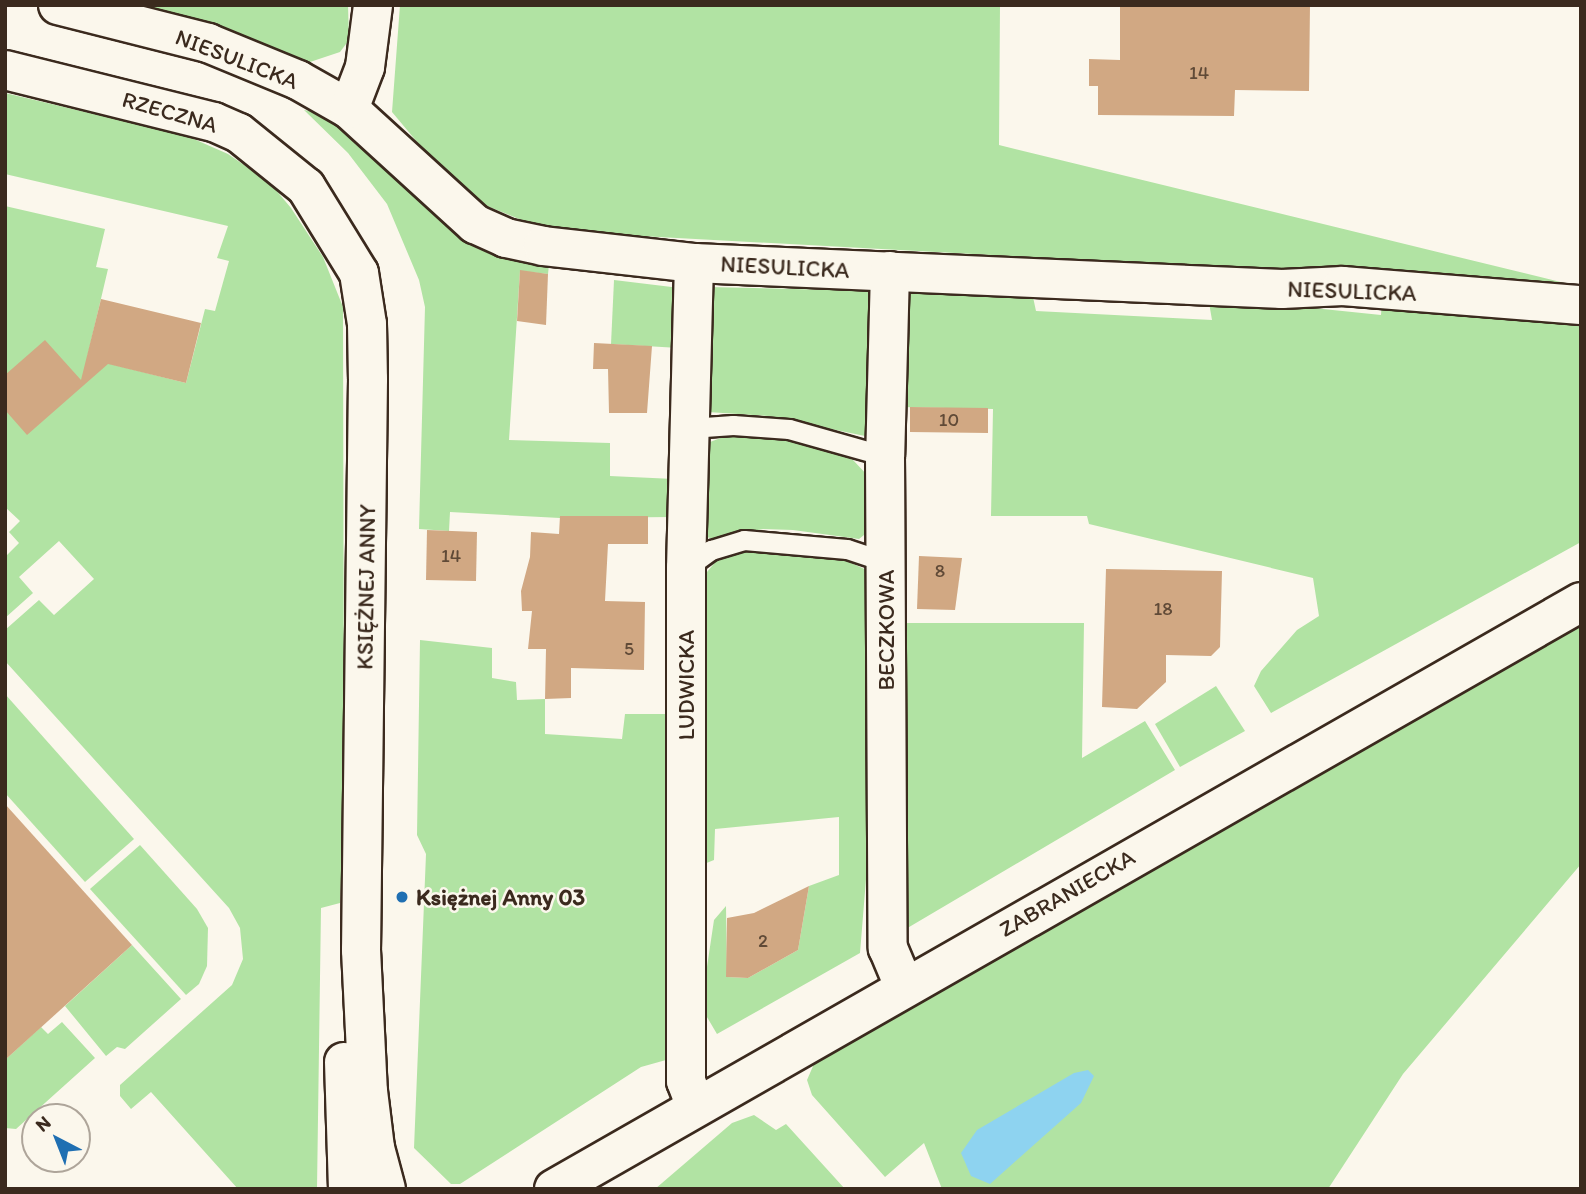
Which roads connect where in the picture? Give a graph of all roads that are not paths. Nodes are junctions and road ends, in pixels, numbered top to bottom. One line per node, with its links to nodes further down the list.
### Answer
1 (58, 5): 4 (street, NIESULICKA)
2 (373, 5): 4 (street)
3 (5, 70): 5 (street, RZECZNA)
4 (349, 109): 6 (street, NIESULICKA)
5 (337, 230): 14 (street, KSIĘŻNEJ ANNY)
6 (694, 263): 7 (street, NIESULICKA); 9 (street, LUDWICKA)
7 (890, 271): 8 (street, NIESULICKA); 10 (street, BECZKOWA)
8 (1581, 305)
9 (690, 428): 10 (lane); 12 (street, LUDWICKA)
10 (884, 456): 11 (street, BECZKOWA)
11 (886, 562): 12 (lane); 15 (street, BECZKOWA)
12 (686, 568): 16 (street, LUDWICKA)
13 (1581, 602): 15 (street, ZABRANIECKA)
14 (362, 950): 17 (street, KSIĘŻNEJ ANNY); 18 (street, KSIĘŻNEJ ANNY)
15 (904, 985): 16 (street, ZABRANIECKA)
16 (695, 1105): 19 (street, ZABRANIECKA)
17 (348, 1189)
18 (386, 1189)
19 (554, 1189)

